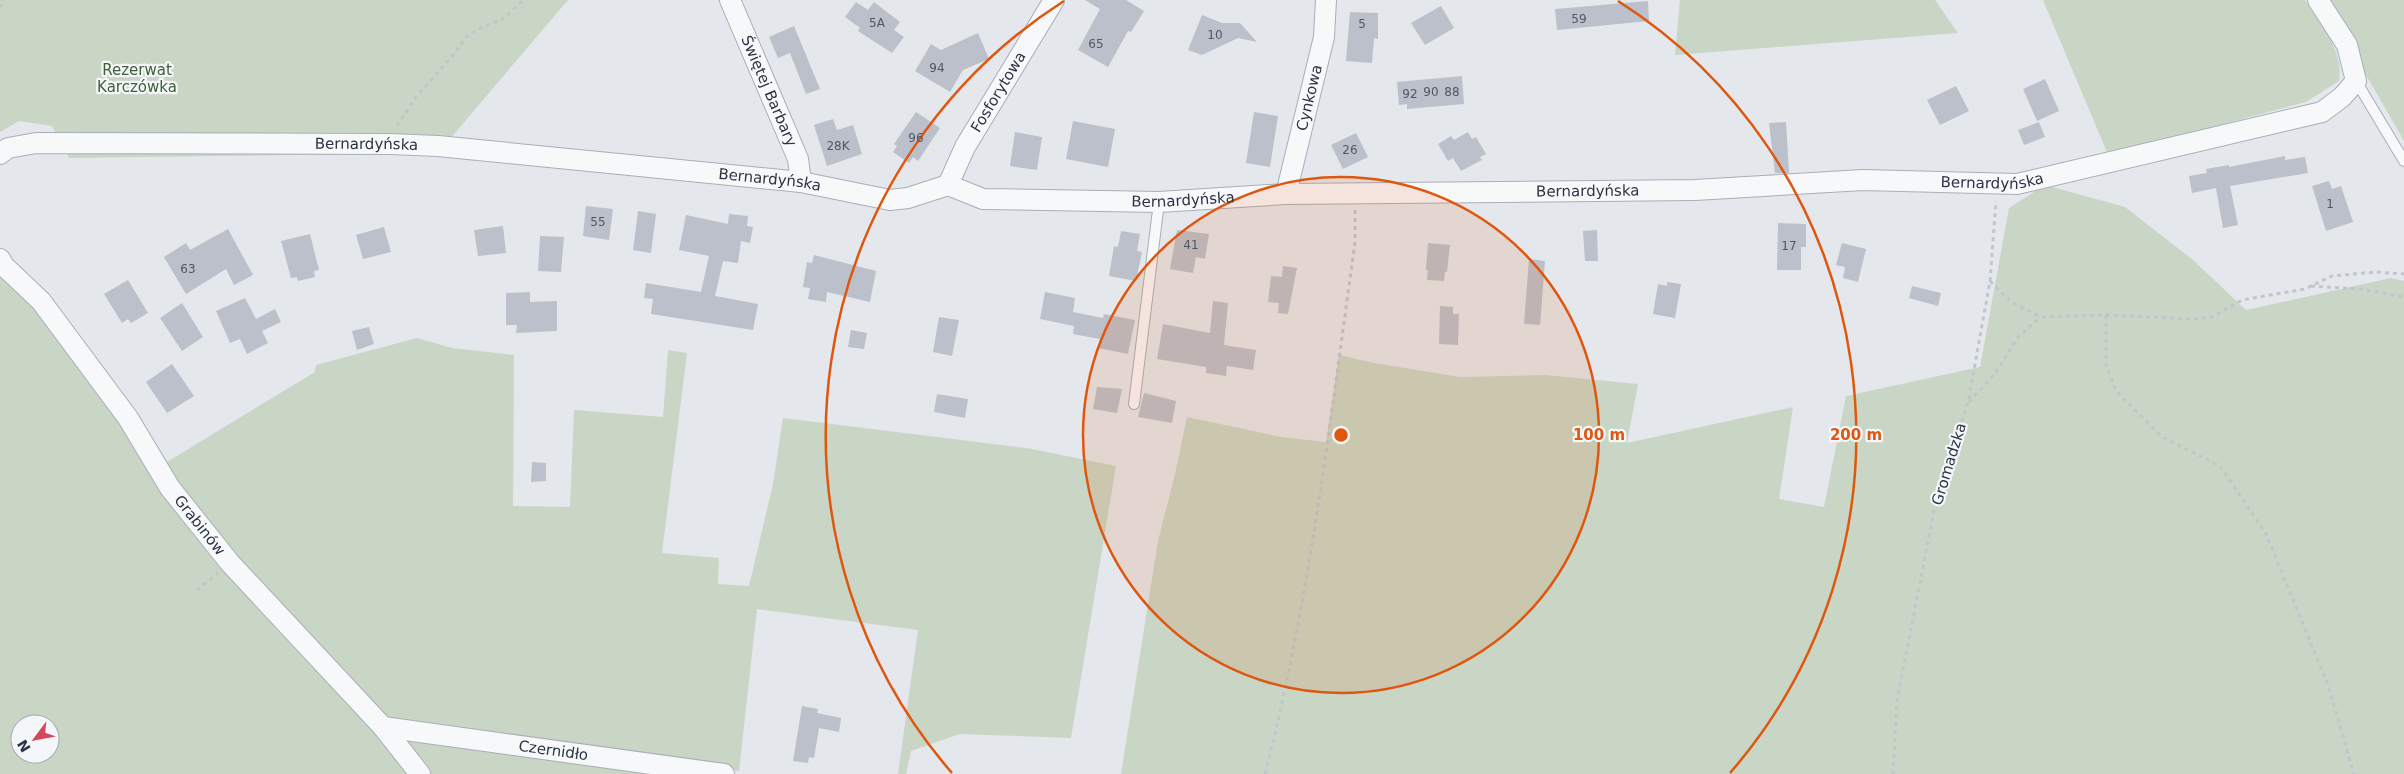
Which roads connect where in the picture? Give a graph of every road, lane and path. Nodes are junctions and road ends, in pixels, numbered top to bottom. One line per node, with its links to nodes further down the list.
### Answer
1 (3, 0): 7 (path)
2 (523, 0): 9 (path)
3 (730, 0): 12 (street, Świętej Barbary)
4 (1054, 0): 14 (street, Fosforytowa)
5 (1326, 0): 15 (street, Cynkowa)
6 (2318, 0): 8 (street)
7 (0, 8)
8 (2356, 81): 11 (lane); 13 (street, Bernardyńska)
9 (390, 144): 10 (street, Bernardyńska); 12 (street, Bernardyńska)
10 (0, 154)
11 (2404, 161)
12 (801, 182): 14 (street, Bernardyńska)
13 (1997, 184): 16 (street, Bernardyńska); 20 (path, Gromadzka)
14 (948, 185): 17 (street, Bernardyńska)
15 (1286, 194): 16 (street, Bernardyńska); 17 (street, Bernardyńska)
16 (1353, 194): 32 (path)
17 (1159, 202): 26 (lane)
18 (0, 259): 27 (street, Grabinów)
19 (2404, 274): 21 (path)
20 (1990, 280): 24 (path); 25 (path, Gromadzka)
21 (2310, 286): 22 (path); 23 (path)
22 (2404, 297)
23 (2106, 315): 24 (path); 34 (path)
24 (2041, 317): 25 (path)
25 (1968, 403): 33 (path, Gromadzka)
26 (1134, 404)
27 (230, 563): 28 (path); 29 (street, Grabinów)
28 (197, 590)
29 (383, 727): 30 (street, Grabinów); 31 (street, Czernidło)
30 (420, 774)
31 (724, 774)
32 (1265, 774)
33 (1893, 774)
34 (2354, 774)

